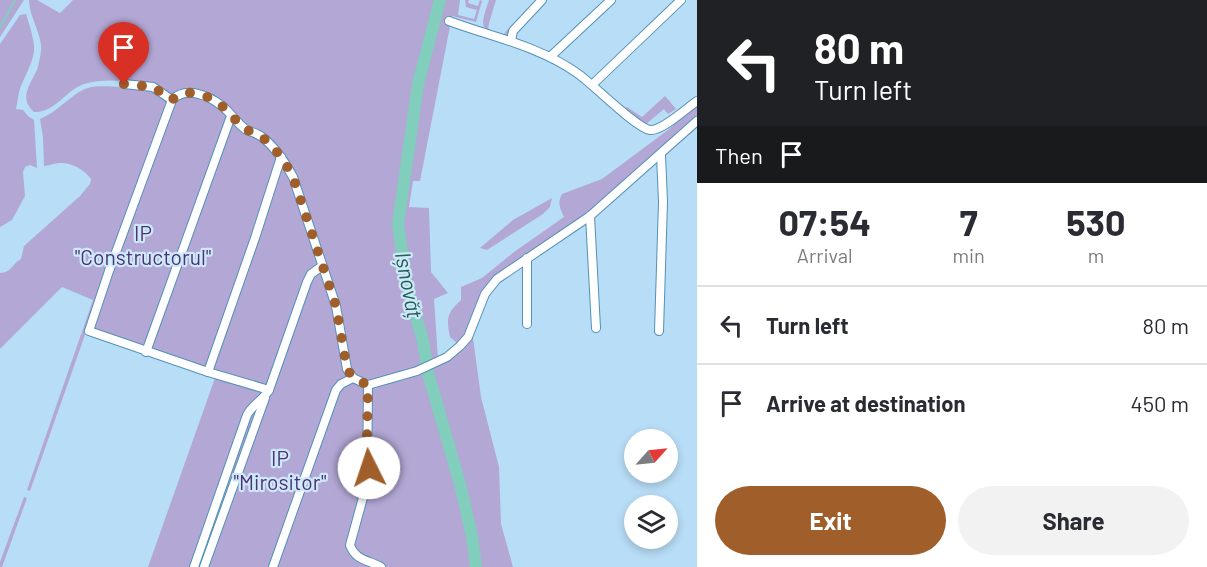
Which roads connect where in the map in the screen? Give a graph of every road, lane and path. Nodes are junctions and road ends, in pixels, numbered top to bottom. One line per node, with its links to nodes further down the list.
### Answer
1 (542, 0): 5 (street)
2 (611, 0): 6 (street)
3 (681, 0): 8 (street)
4 (449, 21): 5 (street)
5 (511, 41): 6 (street)
6 (550, 57): 8 (street)
7 (124, 84): 9 (street)
8 (593, 84): 10 (street)
9 (172, 100): 11 (street); 21 (street)
10 (697, 101)
11 (231, 116): 14 (street); 21 (street)
12 (697, 121): 13 (street)
13 (661, 154): 15 (street); 20 (street)
14 (281, 157): 17 (street); 22 (street)
15 (590, 216): 16 (street); 19 (street)
16 (527, 258): 18 (street); 24 (street)
17 (322, 266): 23 (street); 25 (street)
18 (527, 324)
19 (596, 328)
20 (659, 331)
21 (146, 352): 22 (street)
22 (208, 372): 25 (street)
23 (353, 378): 24 (street); 28 (street)
24 (368, 385): 29 (street)
25 (267, 393): 26 (street); 27 (street)
26 (194, 567)
27 (204, 567)
28 (273, 567)
29 (381, 567)

